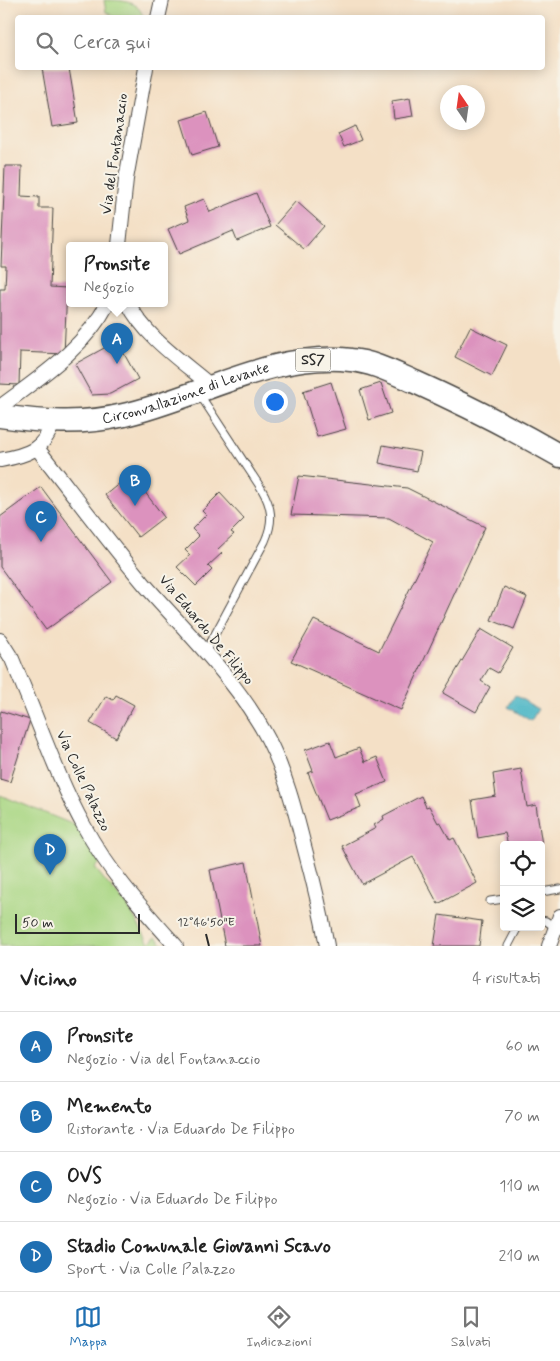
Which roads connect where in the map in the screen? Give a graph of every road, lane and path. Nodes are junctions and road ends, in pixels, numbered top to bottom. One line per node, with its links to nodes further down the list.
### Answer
1 (162, 0): 2 (street)
2 (159, 15)
3 (146, 70): 4 (street, Via del Fontanaccio)
4 (119, 242)
5 (106, 307): 8 (street)
6 (130, 307): 7 (street)
7 (204, 389): 10 (main road, Circonvallazione di Levante / SS7); 12 (main road, Circonvallazione di Levante / SS7); 15 (lane)
8 (0, 407)
9 (0, 416): 10 (main road, Circonvallazione di Levante / SS7)
10 (53, 422): 11 (street)
11 (37, 448): 13 (street); 15 (street, Via Eduardo De Filippo)
12 (560, 456)
13 (0, 460)
14 (0, 640): 23 (street, Via Colle Palazzo)
15 (206, 651): 24 (street, Via Eduardo De Filippo)
16 (560, 889): 17 (lane)
17 (545, 891)
18 (500, 900): 19 (lane)
19 (490, 901)
20 (545, 921): 21 (lane)
21 (558, 922): 26 (street)
22 (516, 931): 25 (lane)
23 (176, 946)
24 (327, 946)
25 (508, 946)
26 (549, 946)

